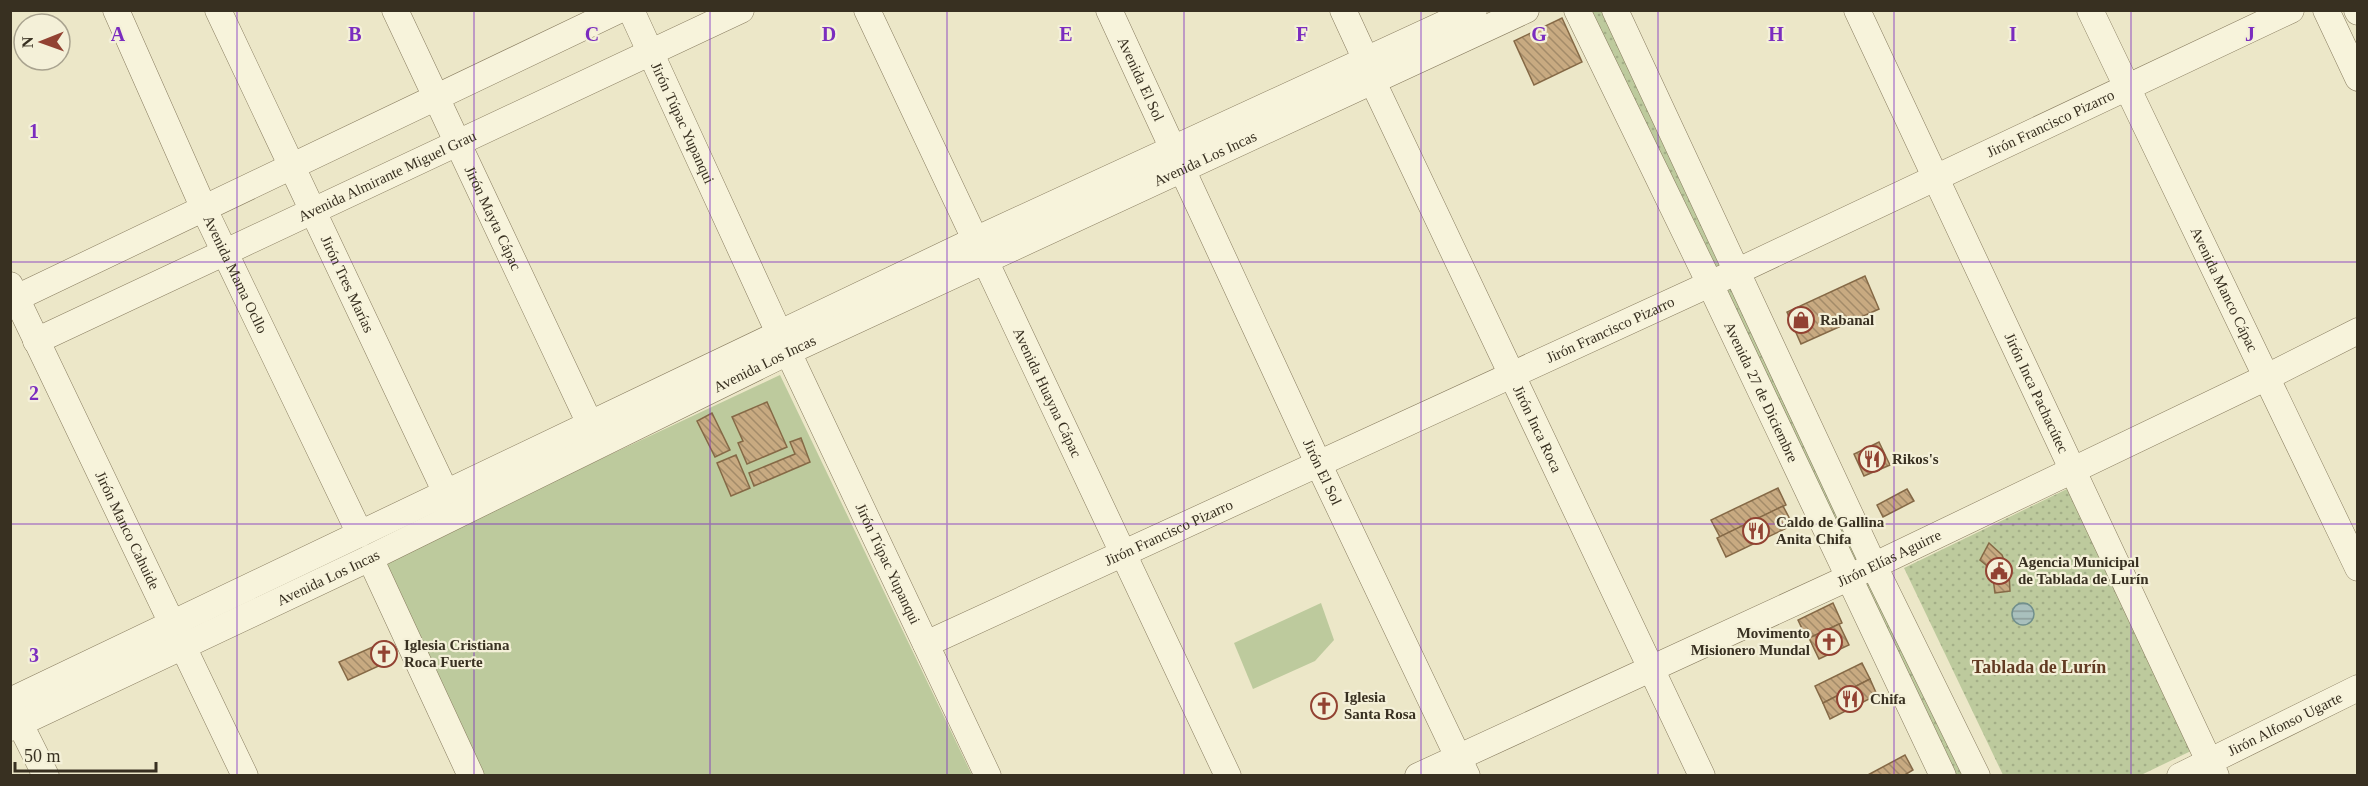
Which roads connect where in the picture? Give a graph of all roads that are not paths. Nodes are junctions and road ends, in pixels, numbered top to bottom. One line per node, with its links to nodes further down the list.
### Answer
1 (116, 10): 27 (street, Avenida Mama Ocllo)
2 (218, 10): 25 (street, Jirón Tres Marías)
3 (395, 10): 22 (street, Jirón Mayta Cápac)
4 (619, 10): 22 (street)
5 (631, 10): 18 (street, Jirón Túpac Yupanqui)
6 (741, 10): 18 (street, Avenida Almirante Miguel Grau)
7 (867, 10): 29 (street, Avenida Huayna Cápac)
8 (1109, 10): 24 (street, Avenida El Sol)
9 (1343, 10): 19 (street, Jirón Inca Roca)
10 (1474, 10): 19 (street, Avenida Los Incas)
11 (1526, 10): 19 (street, Avenida Los Incas)
12 (1577, 10): 32 (street, Avenida 27 de Diciembre)
13 (1615, 10): 31 (street, Avenida 27 de Diciembre)
14 (1857, 10): 26 (street, Jirón Inca Pachacútec)
15 (2090, 10): 21 (street, Avenida Manco Cápac)
16 (2291, 10): 21 (street, Jirón Francisco Pizarro)
17 (2326, 10): 20 (street)
18 (650, 53): 23 (street, Avenida Almirante Miguel Grau); 36 (street, Jirón Túpac Yupanqui)
19 (1370, 71): 24 (street, Avenida Los Incas); 37 (street, Jirón Inca Roca)
20 (2358, 78)
21 (2128, 87): 26 (street, Jirón Francisco Pizarro); 38 (street, Avenida Manco Cápac)
22 (436, 98): 23 (street, Jirón Mayta Cápac); 25 (street)
23 (457, 144): 28 (street, Avenida Almirante Miguel Grau); 39 (street, Jirón Mayta Cápac)
24 (1178, 159): 29 (street, Avenida Los Incas); 40 (street, Jirón El Sol)
25 (291, 167): 27 (street); 28 (street, Jirón Tres Marías)
26 (1935, 178): 31 (street, Jirón Francisco Pizarro); 41 (street, Jirón Inca Pachacútec)
27 (204, 209): 30 (street, Avenida Mama Ocllo); 33 (street)
28 (312, 211): 30 (street, Avenida Almirante Miguel Grau); 42 (street, Jirón Tres Marías)
29 (980, 250): 36 (street, Avenida Los Incas); 44 (street, Avenida Huayna Cápac)
30 (225, 252): 35 (street, Avenida Almirante Miguel Grau); 43 (street, Avenida Mama Ocllo)
31 (1736, 272): 32 (street, Jirón Francisco Pizarro); 45 (street, Avenida 27 de Diciembre)
32 (1710, 284): 37 (street, Jirón Francisco Pizarro); 47 (street, Avenida 27 de Diciembre)
33 (12, 295): 35 (street, Jirón Manco Cahuide)
34 (2358, 332): 38 (street, Jirón Elías Aguirre)
35 (36, 341): 48 (street, Jirón Manco Cahuide)
36 (784, 343): 39 (street, Avenida Los Incas); 43 (street, Avenida Los Incas); 49 (street, Jirón Túpac Yupanqui)
37 (1512, 375): 40 (street, Jirón Francisco Pizarro); 51 (street, Jirón Inca Roca)
38 (2267, 377): 41 (street, Jirón Elías Aguirre); 46 (street, Avenida Manco Cápac)
39 (590, 424): 42 (street, Avenida Los Incas)
40 (1318, 464): 44 (street, Jirón Francisco Pizarro); 54 (street, Jirón El Sol)
41 (2072, 470): 45 (street, Jirón Elías Aguirre); 55 (street, Jirón Inca Pachacútec)
42 (446, 493): 43 (street, Avenida Los Incas)
43 (365, 546): 48 (street, Avenida Los Incas); 50 (street, Avenida Los Incas); 58 (street, Avenida Mama Ocllo)
44 (1123, 553): 49 (street, Jirón Francisco Pizarro); 60 (street, Avenida Huayna Cápac)
45 (1874, 566): 47 (street, Jirón Elías Aguirre); 64 (street, Avenida 27 de Diciembre)
46 (2358, 568)
47 (1848, 578): 51 (street, Jirón Elías Aguirre); 63 (street, Avenida 27 de Diciembre)
48 (172, 622): 50 (street, Jirón Manco Cahuide); 53 (street, Avenida Los Incas)
49 (926, 644): 59 (street, Jirón Túpac Yupanqui)
50 (183, 645): 53 (street, Avenida Los Incas); 57 (street, Jirón Manco Cahuide)
51 (1652, 670): 54 (street, Jirón Elías Aguirre); 62 (street, Jirón Inca Roca)
52 (2358, 688): 55 (street, Jirón Alfonso Ugarte)
53 (14, 718): 56 (street)
54 (1463, 766): 61 (street, Jirón Elías Aguirre)
55 (2213, 769): 65 (street, Jirón Alfonso Ugarte)
56 (46, 776)
57 (245, 776)
58 (471, 776)
59 (988, 776)
60 (1228, 776)
61 (1418, 776)
62 (1702, 776)
63 (1943, 776)
64 (1977, 776)
65 (2180, 776)

